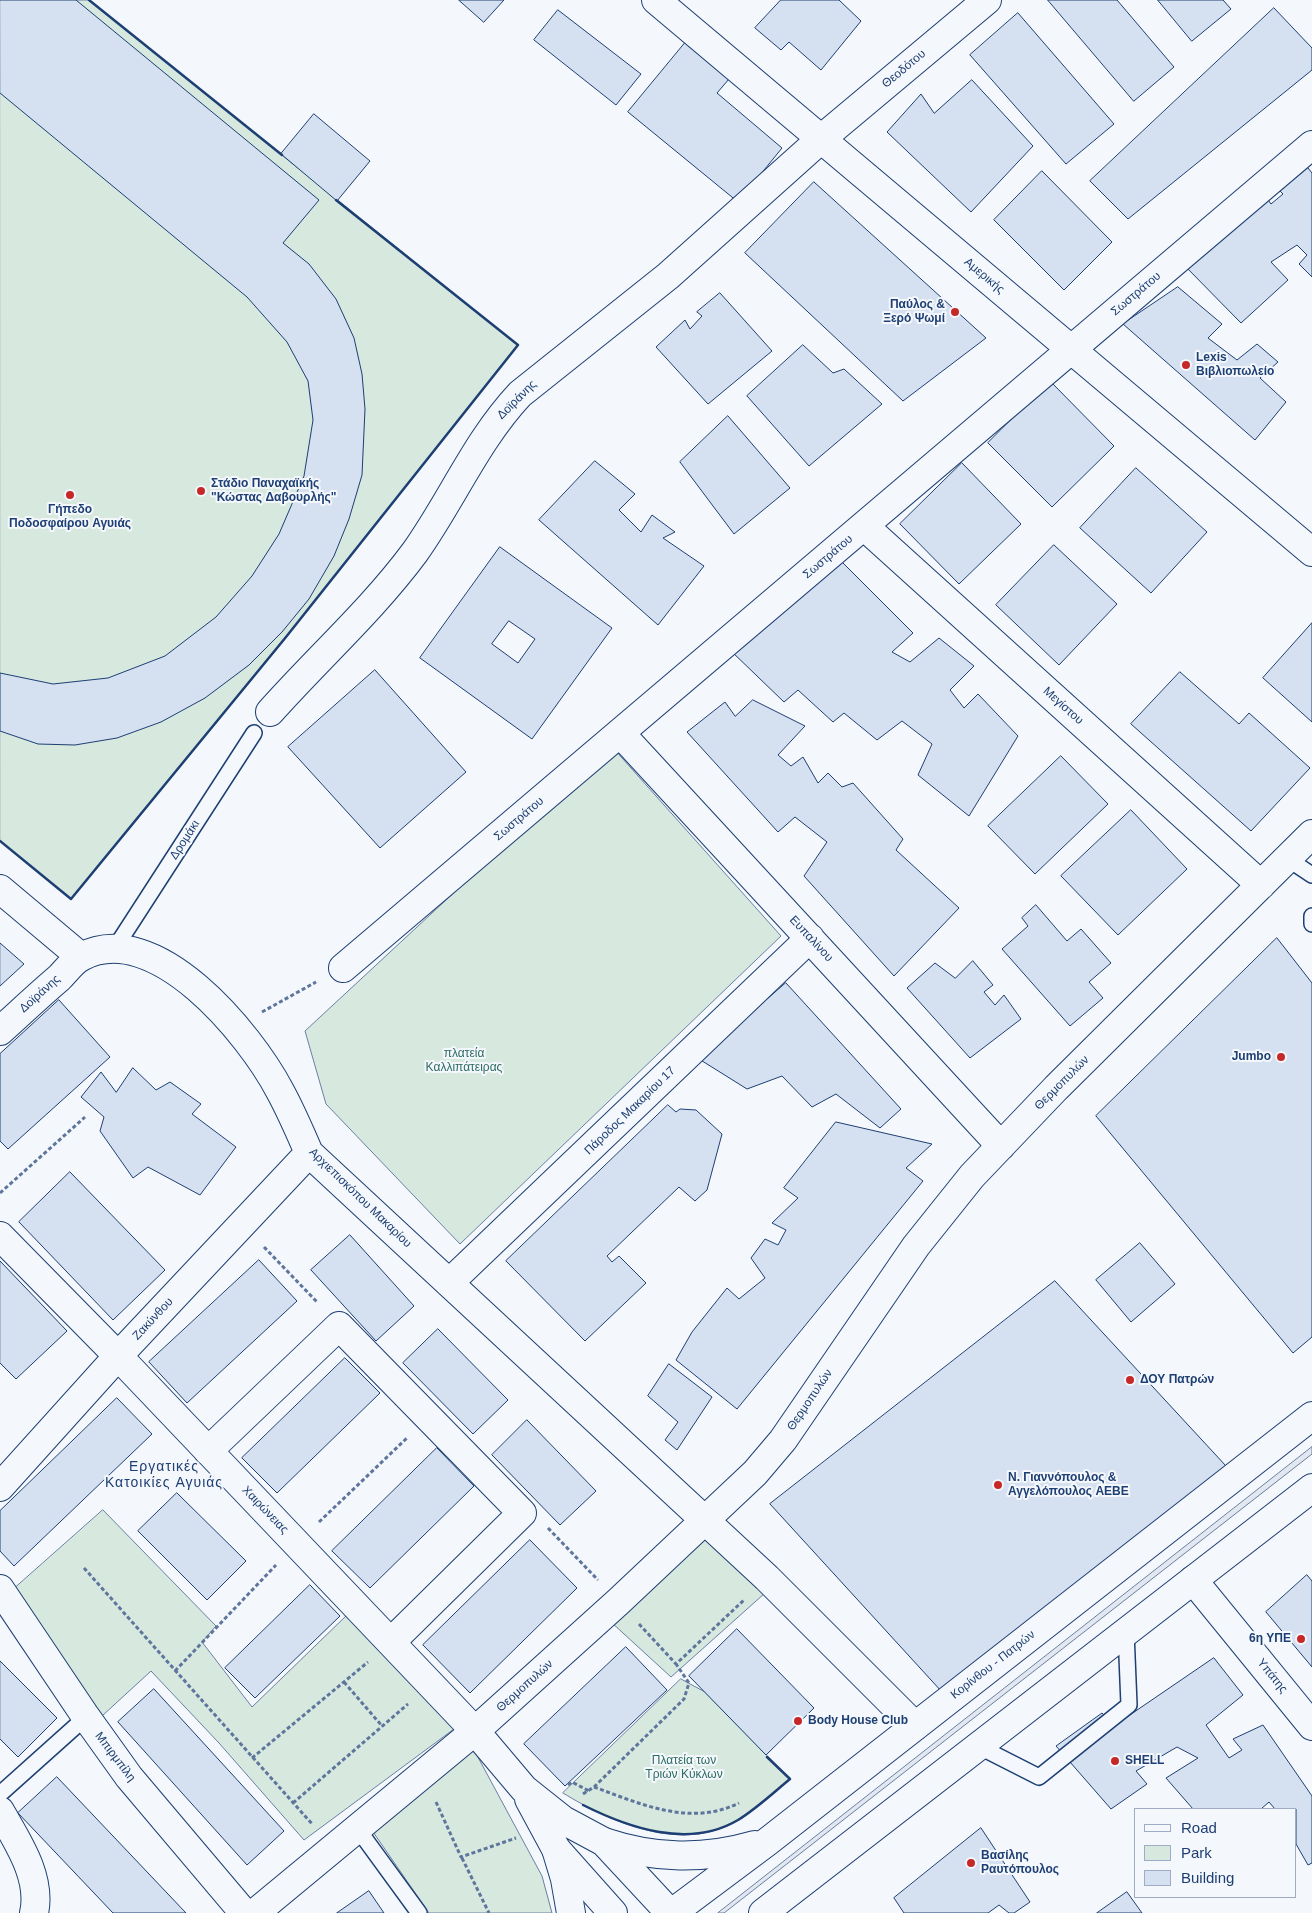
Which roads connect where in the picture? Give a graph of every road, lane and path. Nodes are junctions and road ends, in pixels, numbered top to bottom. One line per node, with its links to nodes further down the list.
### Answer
1 (656, 0): 3 (main road, Αμερικής)
2 (987, 0): 3 (main road, Θεοδότου)
3 (821, 139): 5 (main road, Αμερικής); 8 (main road, Δοϊράνης)
4 (1312, 145): 5 (main road, Σωστράτου)
5 (1072, 350): 6 (main road, Σωστράτου); 7 (main road, Αμερικής)
6 (864, 526): 10 (main road, Σωστράτου); 14 (main road, Μεγίστου)
7 (1312, 552)
8 (270, 712)
9 (254, 733): 19 (lane, Δρομάκι)
10 (620, 733): 18 (main road, Ευπαλίνου); 21 (main road, Σωστράτου)
11 (1312, 834): 12 (main road, Θερμοπυλών)
12 (1288, 859): 13 (lane); 14 (main road, Θερμοπυλών)
13 (1312, 875)
14 (1261, 885): 25 (main road, Θερμοπυλών)
15 (0, 889): 20 (main road)
16 (1312, 916): 17 (lane)
17 (1312, 924)
18 (810, 938): 25 (main road, Ευπαλίνου); 30 (main road, Πάροδος Μακαρίου 17)
19 (115, 948): 20 (main road, Αρχιεπισκόπου Μακαρίου); 22 (main road, Αρχιεπισκόπου Μακαρίου)
20 (81, 957): 23 (main road, Δοϊράνης)
21 (343, 968): 22 (path)
22 (236, 1026): 26 (main road, Αρχιεπισκόπου Μακαρίου)
23 (0, 1031)
24 (85, 1117): 27 (path)
25 (1001, 1146): 39 (main road, Θερμοπυλών)
26 (309, 1153): 28 (main road, Ζακύνθου); 30 (main road, Αρχιεπισκόπου Μακαρίου)
27 (0, 1193)
28 (242, 1224): 31 (path); 32 (main road, Ζακύνθου)
29 (0, 1236): 32 (main road, Χαιρώνειας)
30 (449, 1283): 39 (main road, Αρχιεπισκόπου Μακαρίου)
31 (340, 1326): 34 (main road); 35 (main road)
32 (118, 1356): 35 (main road, Χαιρώνειας); 36 (main road, Ζακύνθου)
33 (1312, 1416): 54 (main road, Κορίνθου - Πατρών)
34 (429, 1417): 38 (main road); 40 (path)
35 (208, 1451): 40 (main road, Χαιρώνειας)
36 (0, 1487)
37 (1312, 1488): 42 (main road)
38 (522, 1512): 44 (path); 47 (main road)
39 (704, 1521): 44 (main road, Θερμοπυλών); 54 (main road, Αρχιεπισκόπου Μακαρίου)
40 (296, 1544): 47 (main road, Χαιρώνειας); 49 (path)
41 (84, 1568): 49 (path)
42 (1193, 1580): 46 (main road); 55 (main road, Υπάτης)
43 (0, 1589): 52 (main road, Μπιρμπίλη)
44 (618, 1602): 48 (path); 56 (main road, Θερμοπυλών)
45 (741, 1603): 48 (path)
46 (1126, 1632): 57 (main road); 57 (lane)
47 (391, 1642): 50 (path); 51 (main road, Χαιρώνειας)
48 (676, 1664): 60 (path)
49 (176, 1672): 58 (path)
50 (344, 1682): 53 (path); 58 (path)
51 (431, 1684): 53 (path); 56 (main road, Χαιρώνειας)
52 (86, 1717): 62 (lane); 73 (main road, Μπιρμπίλη)
53 (382, 1726): 64 (path)
54 (914, 1726): 69 (main road, Κορίνθου - Πατρών)
55 (1312, 1726)
56 (476, 1731): 59 (main road, Θερμοπυλών); 67 (main road, Χαιρώνειας)
57 (978, 1746): 80 (main road)
58 (252, 1758): 64 (path)
59 (423, 1774): 66 (main road, Θερμοπυλών); 71 (path)
60 (594, 1787): 61 (path); 63 (path)
61 (589, 1791)
62 (0, 1794)
63 (739, 1802)
64 (293, 1803): 70 (path)
65 (0, 1811): 72 (main road)
66 (357, 1828): 70 (main road, Θερμοπυλών); 75 (lane)
67 (552, 1831): 68 (main road); 71 (path); 77 (main road); 78 (main road)
68 (604, 1842): 69 (main road); 79 (main road)
69 (766, 1842): 79 (main road, Κορίνθου - Πατρών)
70 (333, 1848): 74 (main road, Θερμοπυλών)
71 (462, 1857): 76 (path)
72 (40, 1909)
73 (244, 1913)
74 (255, 1913)
75 (419, 1913)
76 (489, 1913)
77 (571, 1913)
78 (613, 1913)
79 (671, 1913)
80 (763, 1913)

